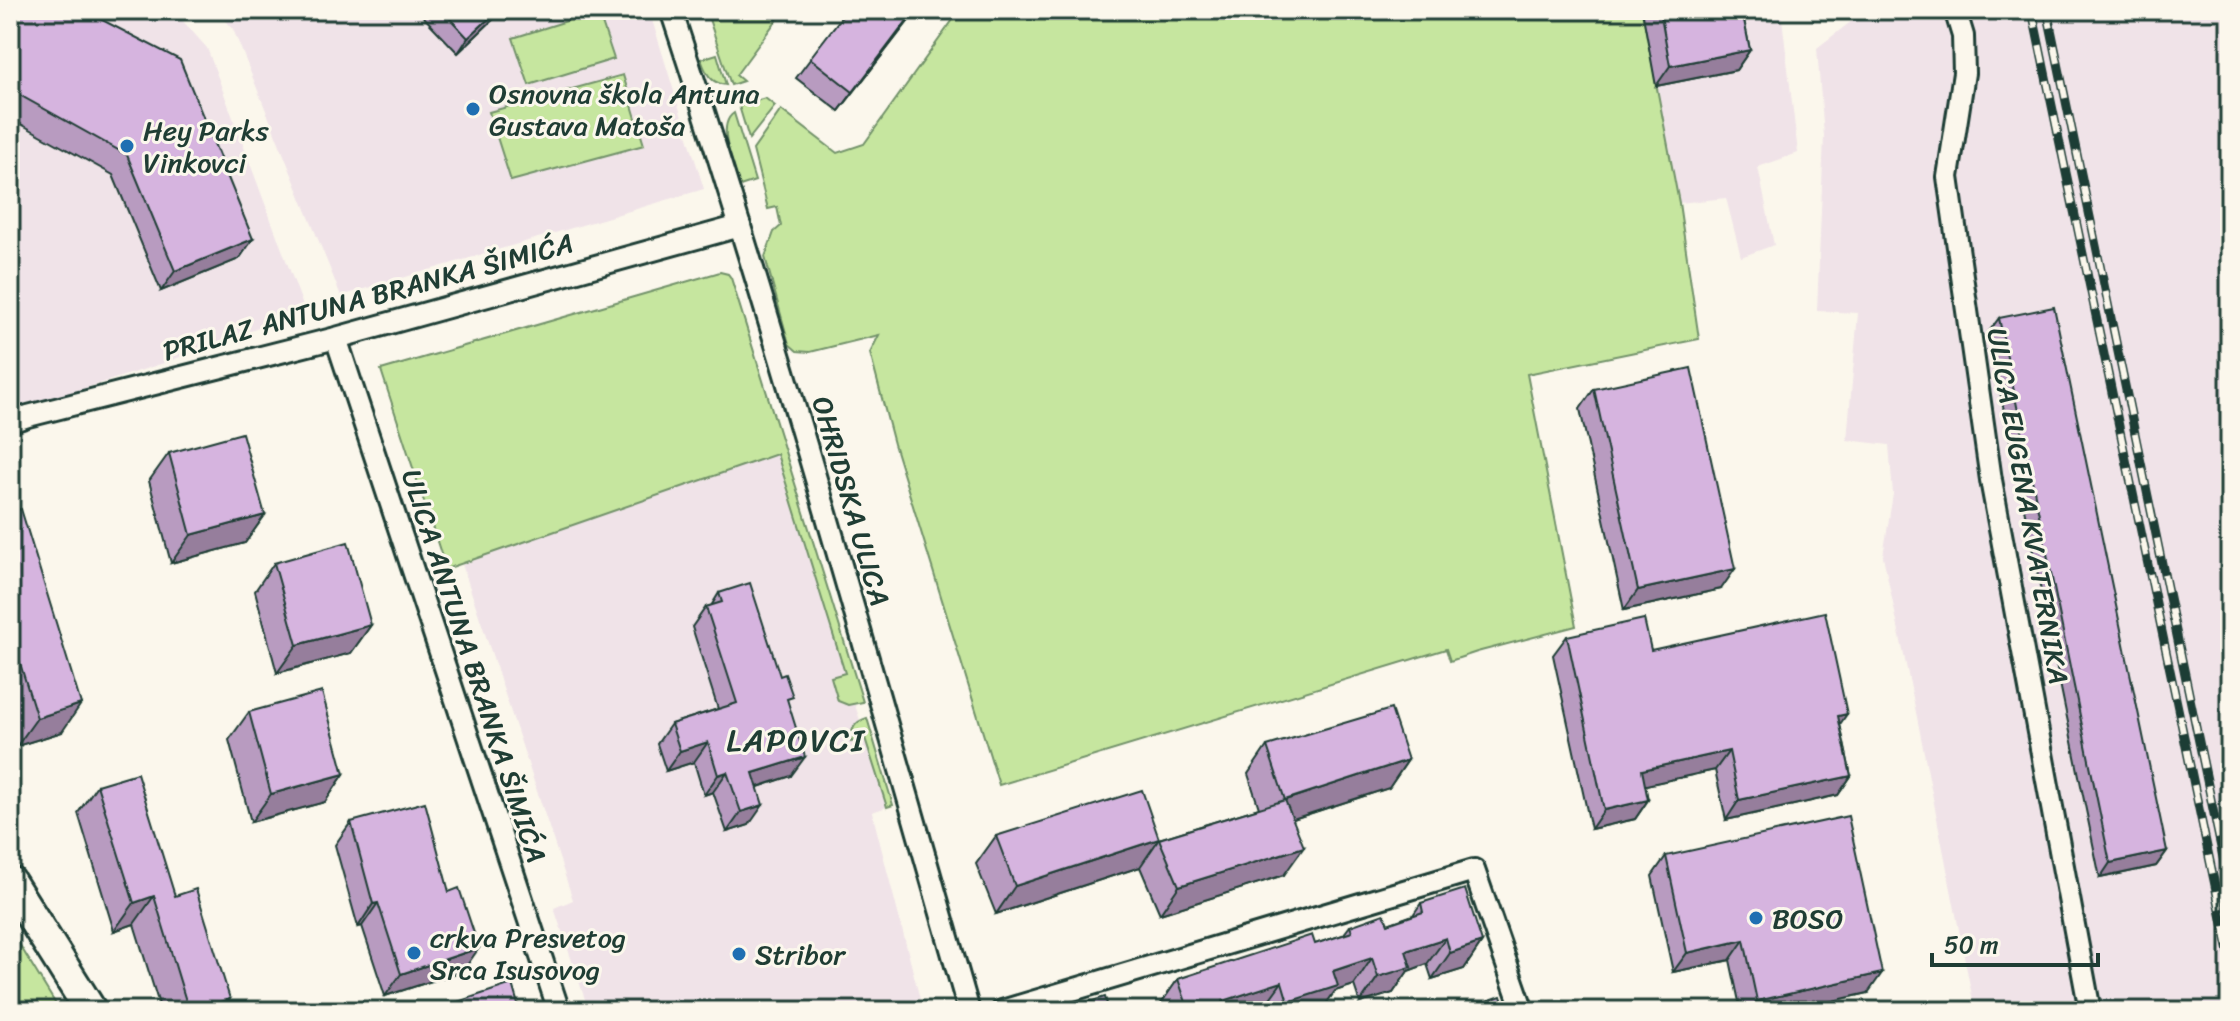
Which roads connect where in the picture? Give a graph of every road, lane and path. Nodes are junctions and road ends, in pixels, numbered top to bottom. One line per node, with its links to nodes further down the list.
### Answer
1 (671, 10): 3 (street, OHRIDSKA ULICA)
2 (1952, 10): 12 (street, ULICA EUGENA KVATERNIKA)
3 (740, 226): 4 (street, PRILAZ ANTUNA BRANKA ŠIMIĆA); 9 (street, OHRIDSKA ULICA)
4 (336, 338): 5 (street, PRILAZ ANTUNA BRANKA ŠIMIĆA); 8 (street, ULICA ANTUNA BRANKA ŠIMIĆA)
5 (10, 422)
6 (10, 882): 7 (main road)
7 (91, 1011)
8 (559, 1011)
9 (969, 1011)
10 (1002, 1011): 11 (street)
11 (1523, 1011)
12 (2090, 1011)

